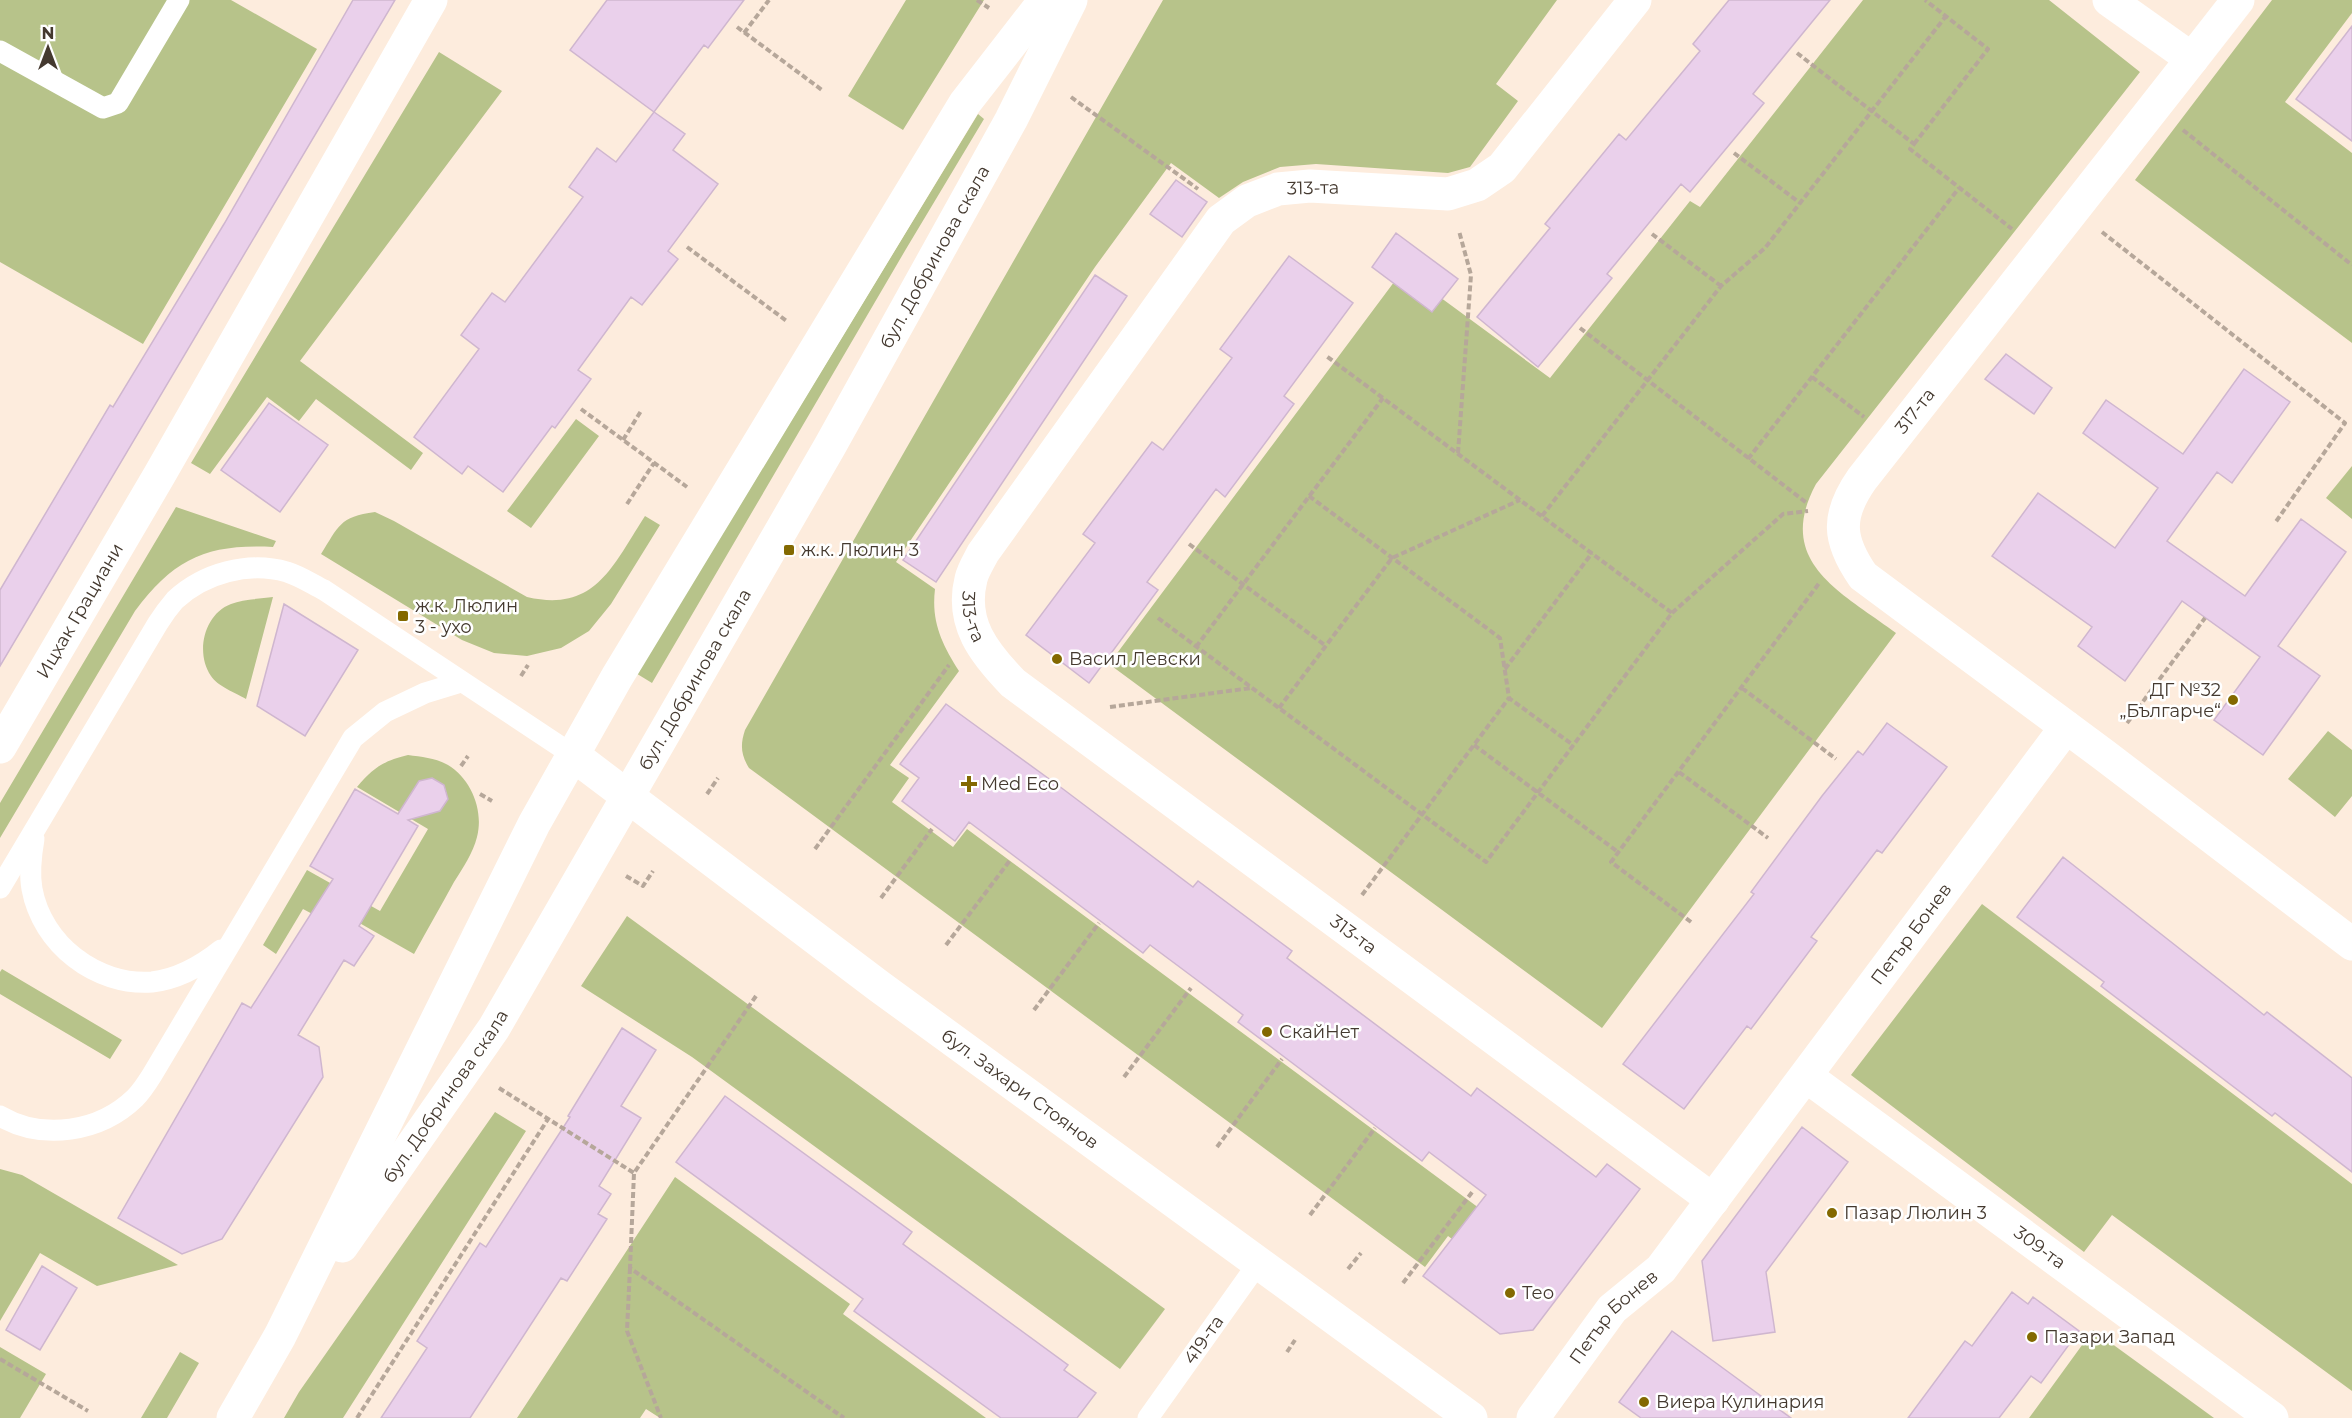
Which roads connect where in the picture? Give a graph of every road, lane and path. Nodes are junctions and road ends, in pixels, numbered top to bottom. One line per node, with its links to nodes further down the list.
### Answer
1 (179, 0): 15 (lane)
2 (431, 0): 76 (street, Ицхак Грациани)
3 (769, 0): 14 (path)
4 (977, 0): 11 (path)
5 (1045, 0): 77 (street, бул. Добринова скала)
6 (1071, 0): 87 (street, бул. Добринова скала)
7 (1635, 0): 25 (street, 313-та)
8 (1925, 0): 12 (path)
9 (2109, 0): 17 (street)
10 (2238, 0): 17 (street, 317-та)
11 (989, 8)
12 (1946, 16): 21 (path); 22 (path)
13 (737, 27): 14 (path)
14 (744, 33): 18 (path)
15 (0, 51)
16 (1797, 53): 21 (path)
17 (2192, 59): 20 (street, 317-та)
18 (822, 90)
19 (1071, 97): 28 (path)
20 (2154, 107): 27 (street, 317-та); 32 (path)
21 (1871, 111): 22 (path); 26 (path)
22 (1914, 144): 24 (path)
23 (1734, 153): 26 (path)
24 (1959, 188): 31 (path); 37 (path)
25 (1448, 194): 28 (street, 313-та); 44 (path)
26 (1800, 203): 33 (path)
27 (2073, 210): 31 (street, 317-та); 52 (path)
28 (1227, 216): 61 (street, 313-та)
29 (1652, 234): 33 (path)
30 (687, 247): 34 (path)
31 (2041, 251): 43 (street, 317-та)
32 (2352, 265)
33 (1721, 286): 38 (path)
34 (794, 326)
35 (1580, 328): 38 (path)
36 (1325, 355): 39 (path)
37 (1812, 377): 43 (path); 45 (path)
38 (1648, 381): 45 (path); 51 (path)
39 (1383, 398): 44 (path); 48 (path)
40 (581, 410): 42 (path)
41 (641, 411): 42 (path)
42 (623, 440): 46 (path)
43 (1893, 440): 54 (street, 317-та)
44 (1458, 453): 49 (path)
45 (1748, 459): 58 (path)
46 (654, 463): 47 (path); 50 (path)
47 (692, 491)
48 (1309, 496): 56 (path); 57 (path)
49 (1521, 500): 51 (path); 56 (path)
50 (627, 504)
51 (1542, 516): 55 (path)
52 (2275, 523)
53 (1189, 544): 57 (path)
54 (1846, 548): 69 (path); 73 (street, 317-та)
55 (1592, 553): 58 (path); 65 (path)
56 (1392, 558): 62 (path); 65 (path)
57 (1243, 584): 62 (path); 63 (path)
58 (1672, 613): 75 (path)
59 (1158, 618): 63 (path)
60 (2205, 618): 78 (path)
61 (974, 630): 72 (street, 313-та); 93 (path)
62 (1326, 646): 71 (path)
63 (1196, 647): 68 (path)
64 (528, 665): 66 (path)
65 (1505, 670): 70 (path)
66 (521, 676)
67 (461, 682): 77 (lane); 89 (lane); 103 (lane)
68 (1252, 688): 71 (path); 72 (path)
69 (1742, 688): 80 (path); 82 (path)
70 (1509, 698): 74 (path); 75 (path)
71 (1279, 708): 90 (path)
72 (1055, 714): 102 (street, 313-та)
73 (2066, 727): 78 (street); 110 (street, Петър Бонев)
74 (1474, 746): 84 (path); 90 (path)
75 (1573, 746): 84 (path)
76 (0, 747)
77 (573, 755): 87 (street, бул. Захари Стоянов); 126 (street, бул. Добринова скала)
78 (2104, 755): 104 (street)
79 (468, 756): 81 (path)
80 (1836, 759)
81 (461, 766)
82 (1679, 772): 92 (path); 94 (path)
83 (718, 778): 86 (path)
84 (1538, 793): 90 (path); 94 (path)
85 (480, 794): 88 (path)
86 (707, 794)
87 (627, 796): 122 (street, бул. Захари Стоянов); 126 (street, бул. Добринова скала)
88 (492, 801)
89 (46, 811): 98 (lane); 103 (lane)
90 (1422, 815): 102 (path)
91 (932, 829): 99 (path)
92 (1768, 838)
93 (815, 849)
94 (1618, 852): 100 (path)
95 (1011, 859): 105 (path)
96 (653, 871): 97 (path)
97 (624, 875)
98 (0, 888)
99 (881, 898)
100 (1690, 922)
101 (1099, 923): 108 (path)
102 (1340, 924): 119 (street, 313-та)
103 (241, 926): 113 (lane)
104 (2352, 944)
105 (946, 945)
106 (1191, 988): 111 (path)
107 (756, 996): 117 (path)
108 (1034, 1010)
109 (1282, 1059): 116 (path)
110 (1806, 1076): 119 (street, Петър Бонев); 138 (street, 309-та)
111 (1124, 1077)
112 (499, 1088): 114 (path)
113 (0, 1116)
114 (549, 1119): 117 (path); 132 (path)
115 (1375, 1128): 120 (path)
116 (1217, 1147)
117 (634, 1173): 123 (path)
118 (1473, 1191): 125 (path)
119 (1713, 1200): 137 (street, Петър Бонев)
120 (1310, 1215)
121 (1361, 1253): 124 (path)
122 (1259, 1262): 135 (lane, 419-та); 136 (street, бул. Захари Стоянов)
123 (630, 1268): 133 (path); 134 (path)
124 (1348, 1269)
125 (1403, 1283)
126 (280, 1336): 131 (street, бул. Добринова скала)
127 (1295, 1340): 128 (path)
128 (1287, 1352)
129 (0, 1359): 130 (path)
130 (88, 1411)
131 (233, 1418)
132 (357, 1418)
133 (661, 1418)
134 (844, 1418)
135 (1148, 1418)
136 (1471, 1418)
137 (1533, 1418)
138 (2272, 1418)

